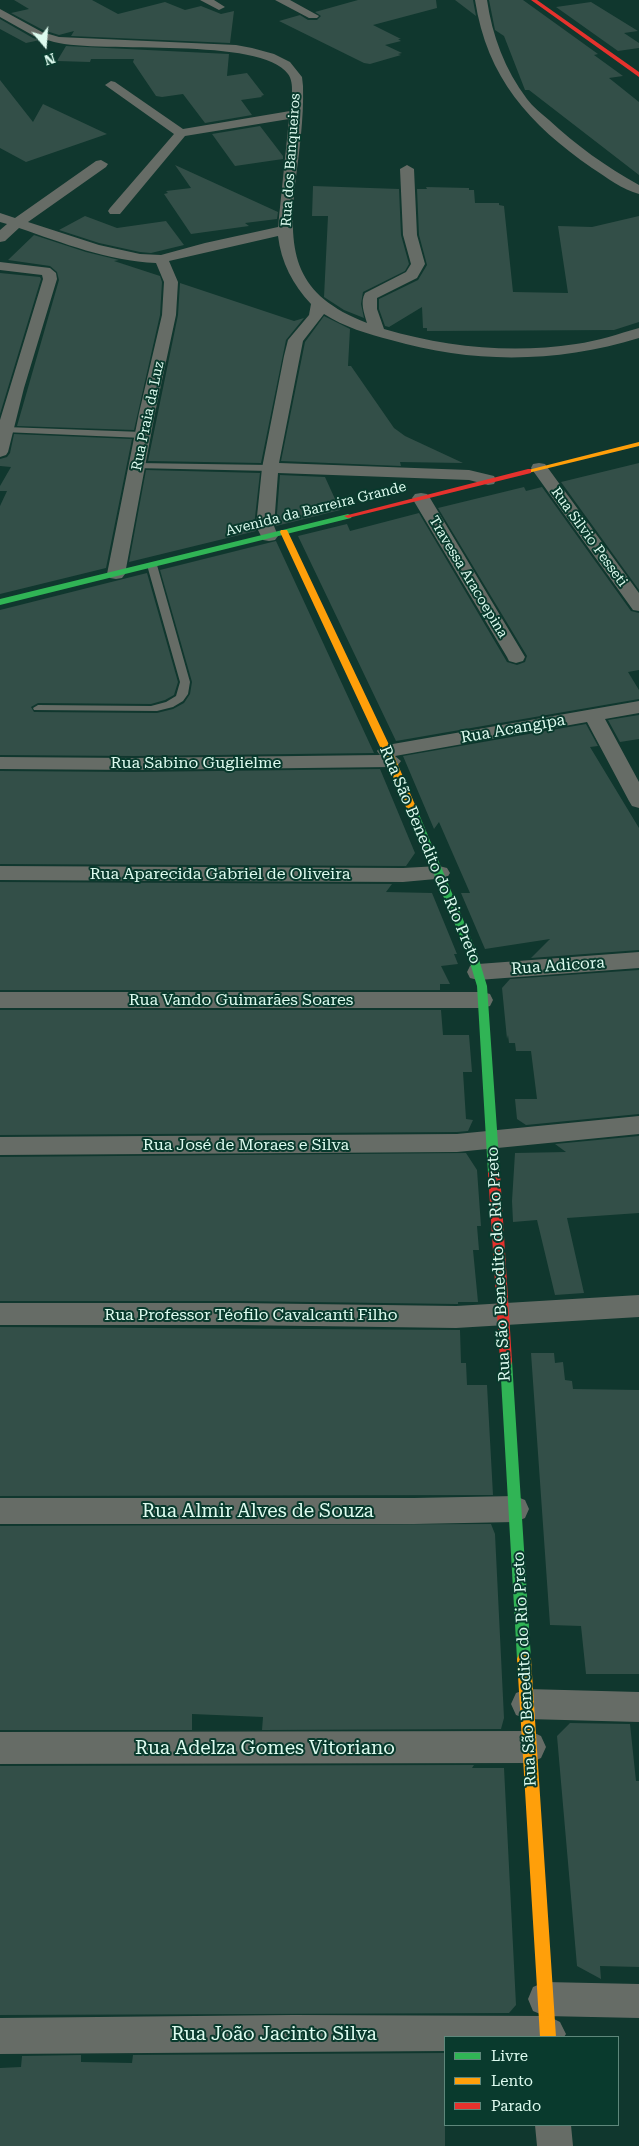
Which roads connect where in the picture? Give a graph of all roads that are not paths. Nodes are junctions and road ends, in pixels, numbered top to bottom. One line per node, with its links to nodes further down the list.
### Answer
1 (206, 0): 5 (street)
2 (281, 0): 7 (street)
3 (481, 0): 16 (street)
4 (534, 0): 10 (street)
5 (219, 7)
6 (0, 12): 12 (street, Rua dos Banqueiros)
7 (312, 16)
8 (601, 33): 9 (street)
9 (639, 61)
10 (639, 75)
11 (111, 85): 13 (street)
12 (295, 114): 13 (street); 20 (street, Rua dos Banqueiros)
13 (181, 133): 17 (street)
14 (101, 164): 19 (street)
15 (407, 169): 27 (street)
16 (639, 190)
17 (115, 211)
18 (0, 217): 19 (street)
19 (17, 222): 21 (street); 22 (street)
20 (285, 230): 22 (street); 24 (street, Rua dos Banqueiros)
21 (0, 238)
22 (162, 259): 32 (street, Rua Praia da Luz)
23 (0, 266): 30 (street)
24 (318, 303): 25 (street, Rua dos Banqueiros); 26 (street)
25 (362, 327): 26 (street); 27 (street, Rua dos Banqueiros)
26 (302, 331): 36 (street)
27 (377, 332): 28 (street, Rua dos Banqueiros)
28 (639, 333)
29 (0, 380): 30 (street)
30 (19, 381): 31 (street)
31 (6, 430): 32 (lane); 34 (street)
32 (143, 435): 35 (street, Rua Praia da Luz)
33 (639, 444): 37 (street, Avenida da Barreira Grande)
34 (0, 452)
35 (137, 466): 36 (lane); 42 (street, Rua Praia da Luz)
36 (270, 468): 38 (street); 40 (street)
37 (539, 468): 38 (street, Avenida da Barreira Grande); 44 (street, Rua Silvio Pesseti)
38 (488, 480): 39 (street, Avenida da Barreira Grande)
39 (421, 498): 40 (street, Avenida da Barreira Grande); 45 (street, Travessa Aracoepina)
40 (277, 534): 41 (street, Avenida da Barreira Grande); 49 (street, Rua São Benedito do Rio Preto)
41 (152, 565): 42 (street, Avenida da Barreira Grande); 47 (lane)
42 (116, 574): 43 (street, Avenida da Barreira Grande)
43 (0, 602)
44 (639, 606)
45 (516, 657)
46 (639, 707): 48 (street, Rua Acangipa)
47 (38, 708)
48 (593, 715): 49 (street, Rua Acangipa); 51 (street)
49 (389, 756): 50 (street, Rua Sabino Guglielme); 53 (street, Rua São Benedito do Rio Preto)
50 (0, 763)
51 (639, 801)
52 (0, 873): 53 (street, Rua Aparecida Gabriel de Oliveira)
53 (439, 873): 55 (street, Rua São Benedito do Rio Preto)
54 (639, 960): 55 (street, Rua Adicora)
55 (478, 972): 57 (street, Rua São Benedito do Rio Preto)
56 (0, 1000): 57 (street, Rua Vando Guimarães Soares)
57 (482, 1000): 59 (street, Rua São Benedito do Rio Preto)
58 (639, 1125): 59 (street, Rua José de Moraes e Silva)
59 (492, 1140): 60 (street, Rua José de Moraes e Silva); 63 (street, Rua São Benedito do Rio Preto)
60 (0, 1146)
61 (639, 1306): 63 (street, Rua Professor Téofilo Cavalcanti Filho)
62 (0, 1314): 63 (street, Rua Professor Téofilo Cavalcanti Filho)
63 (501, 1315): 64 (street, Rua São Benedito do Rio Preto)
64 (515, 1509): 65 (street, Rua Almir Alves de Souza); 66 (street, Rua São Benedito do Rio Preto)
65 (0, 1511)
66 (527, 1704): 67 (street); 68 (street, Rua São Benedito do Rio Preto)
67 (639, 1707)
68 (530, 1747): 69 (street, Rua Adelza Gomes Vitoriano); 70 (street, Rua São Benedito do Rio Preto)
69 (0, 1748)
70 (545, 1999): 71 (street); 73 (street, Rua São Benedito do Rio Preto)
71 (639, 2001)
72 (0, 2036): 73 (street, Rua João Jacinto Silva)
73 (548, 2036)
74 (553, 2126): 75 (street)
75 (555, 2146)

